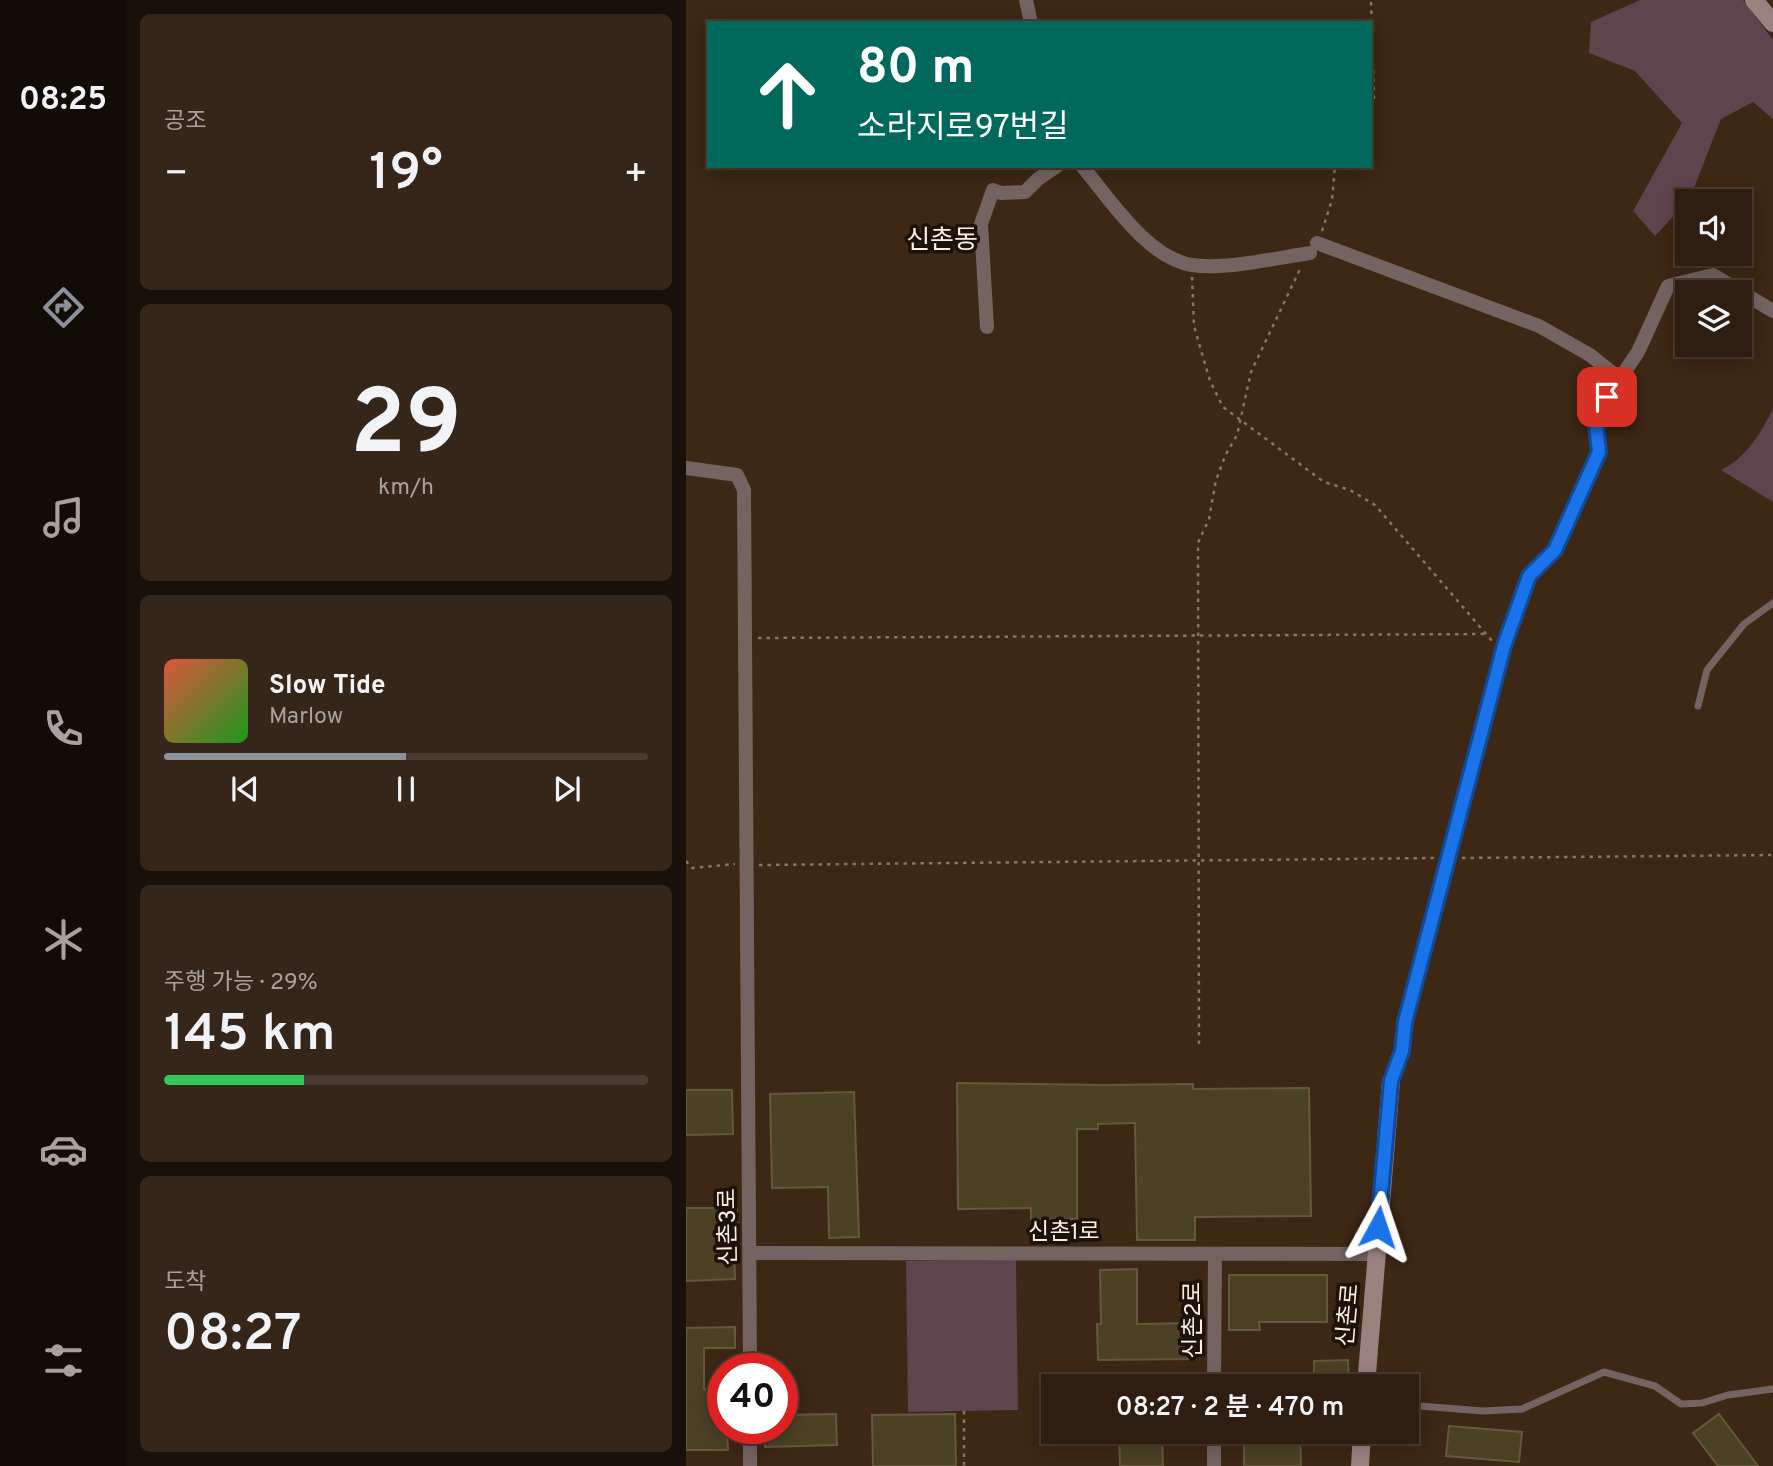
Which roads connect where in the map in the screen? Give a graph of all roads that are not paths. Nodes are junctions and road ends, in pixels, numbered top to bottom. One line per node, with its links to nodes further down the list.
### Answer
1 (1026, 0): 3 (street)
2 (1755, 0): 4 (street)
3 (1031, 21)
4 (1773, 23)
5 (1054, 168): 8 (street)
6 (1084, 168): 9 (street)
7 (1773, 311): 9 (street)
8 (987, 327)
9 (1620, 379): 13 (street)
10 (686, 468): 14 (street, 신촌3로)
11 (1773, 603): 12 (lane)
12 (1699, 706)
13 (1391, 1081): 16 (street, 신촌로)
14 (751, 1253): 15 (street, 신촌1로); 17 (street, 신촌3로)
15 (1215, 1254): 16 (street, 신촌1로); 18 (street, 신촌2로)
16 (1376, 1254): 19 (street, 신촌로)
17 (750, 1353)
18 (1214, 1374)
19 (1367, 1374)
20 (1773, 1389): 21 (lane)
21 (1419, 1406)
22 (750, 1444): 25 (street)
23 (1214, 1444): 26 (street)
24 (1361, 1444): 27 (street)
25 (750, 1466)
26 (1214, 1466)
27 (1360, 1466)

